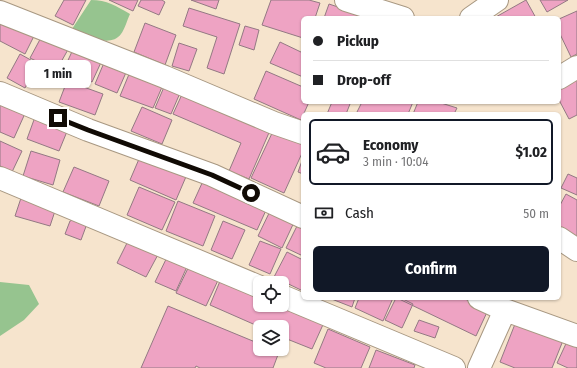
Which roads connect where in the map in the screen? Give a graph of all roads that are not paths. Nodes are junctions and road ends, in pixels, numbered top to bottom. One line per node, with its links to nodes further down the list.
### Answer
1 (5, 0): 4 (street)
2 (346, 0): 5 (street)
3 (497, 0): 6 (street)
4 (0, 12): 10 (street)
5 (397, 16)
6 (474, 16)
7 (577, 67): 8 (street)
8 (561, 77)
9 (0, 93): 12 (street)
10 (301, 132)
11 (0, 178): 15 (street)
12 (301, 216)
13 (561, 239): 14 (street)
14 (577, 250)
15 (253, 283)
16 (289, 299): 20 (street)
17 (483, 300): 18 (street)
18 (505, 310): 19 (street); 21 (street)
19 (577, 336)
20 (454, 368)
21 (479, 368)

